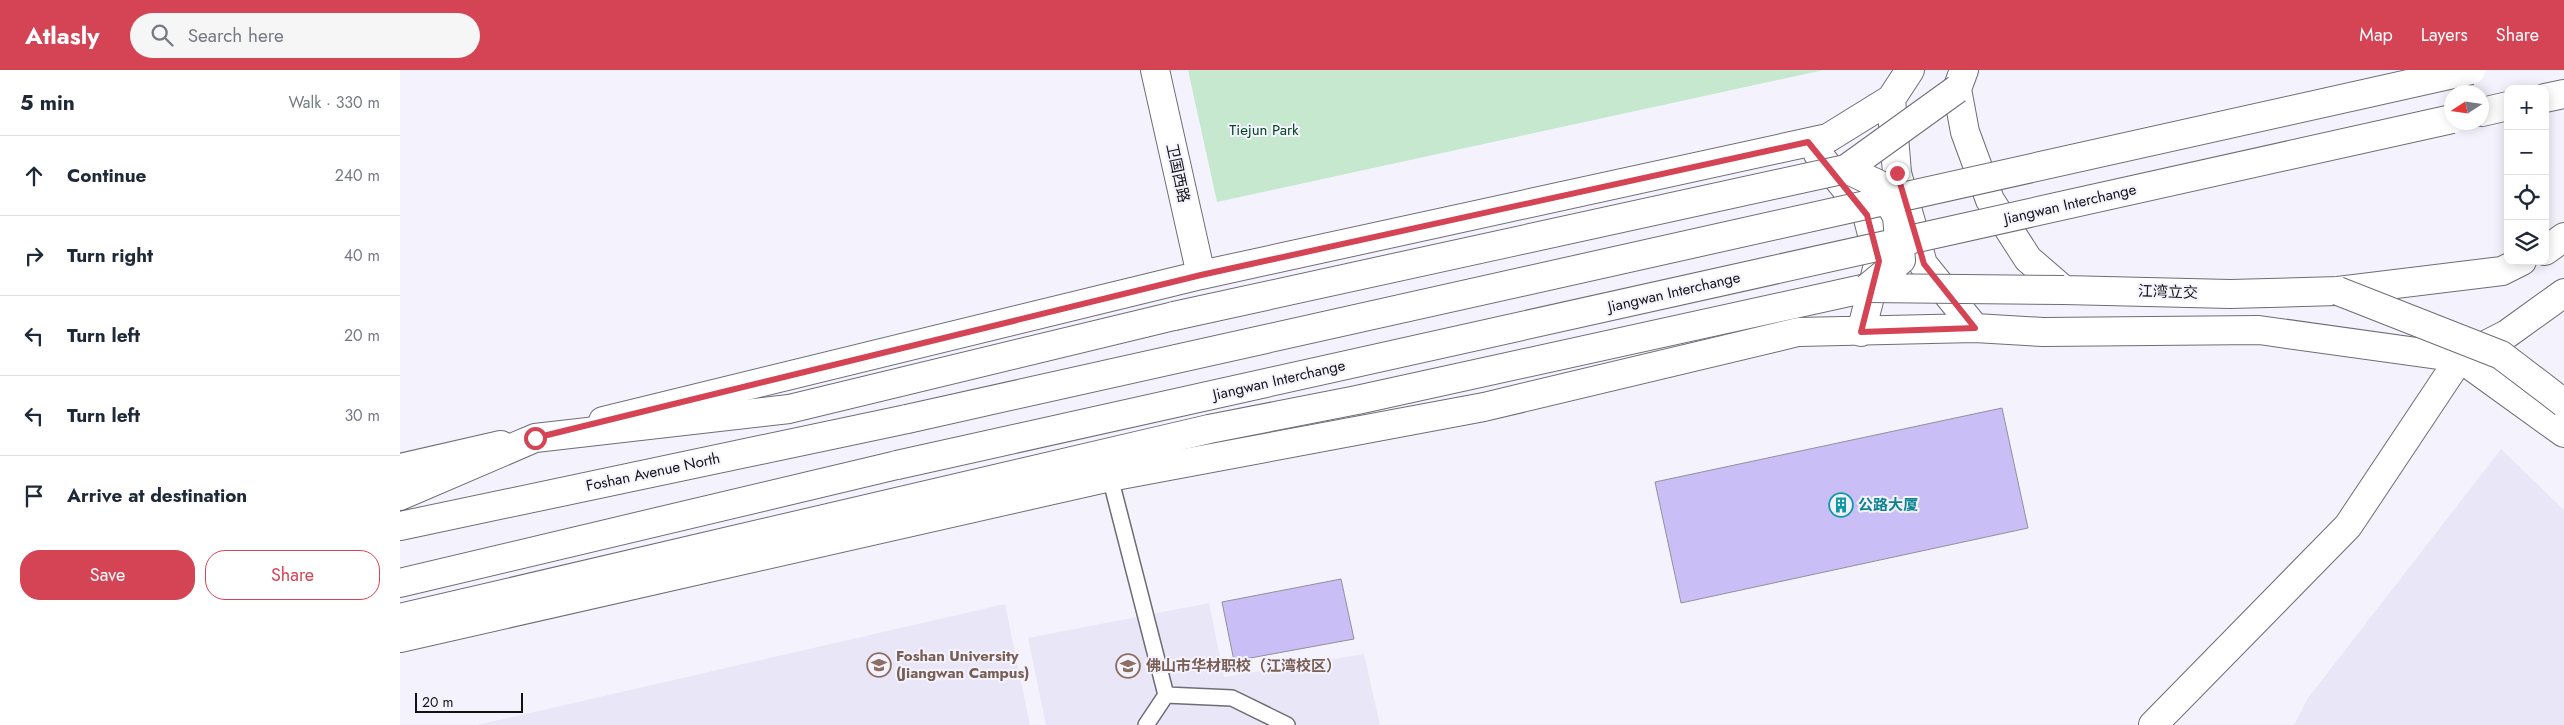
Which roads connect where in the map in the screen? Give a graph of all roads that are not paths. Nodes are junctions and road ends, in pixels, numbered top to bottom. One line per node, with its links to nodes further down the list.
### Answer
1 (1155, 70): 16 (main road, 卫国西路)
2 (1910, 70): 7 (main road)
3 (2471, 70): 30 (main road, Foshan Avenue North, bridge)
4 (1960, 79): 12 (main road, bridge); 18 (main road, bridge)
5 (2564, 94): 6 (main road)
6 (2549, 97)
7 (1891, 99): 11 (main road); 21 (main road)
8 (2504, 107): 9 (main road)
9 (2489, 110)
10 (2444, 121): 31 (main road, Jiangwan Interchange, bridge)
11 (1808, 142): 16 (main road); 22 (main road)
12 (1846, 169): 17 (main road, bridge); 26 (main road, bridge)
13 (2564, 237): 14 (main road)
14 (2549, 248)
15 (2513, 265): 19 (main road, 江湾立交)
16 (1201, 275): 26 (main road)
17 (1867, 288): 18 (main road, 江湾立交, bridge); 32 (main road)
18 (2064, 290): 19 (main road, 江湾立交)
19 (2338, 291): 24 (main road, bridge)
20 (2564, 293): 23 (main road)
21 (1975, 328): 22 (main road); 23 (main road)
22 (1861, 332): 28 (main road)
23 (2460, 358): 25 (main road); 37 (main road)
24 (2564, 403)
25 (2564, 433)
26 (535, 438): 27 (main road); 29 (main road)
27 (400, 468)
28 (1110, 477): 33 (main road); 34 (lane)
29 (400, 496)
30 (400, 526)
31 (400, 583)
32 (400, 618)
33 (400, 638)
34 (1166, 695): 35 (lane); 36 (lane)
35 (1146, 725)
36 (1287, 725)
37 (2153, 725)

